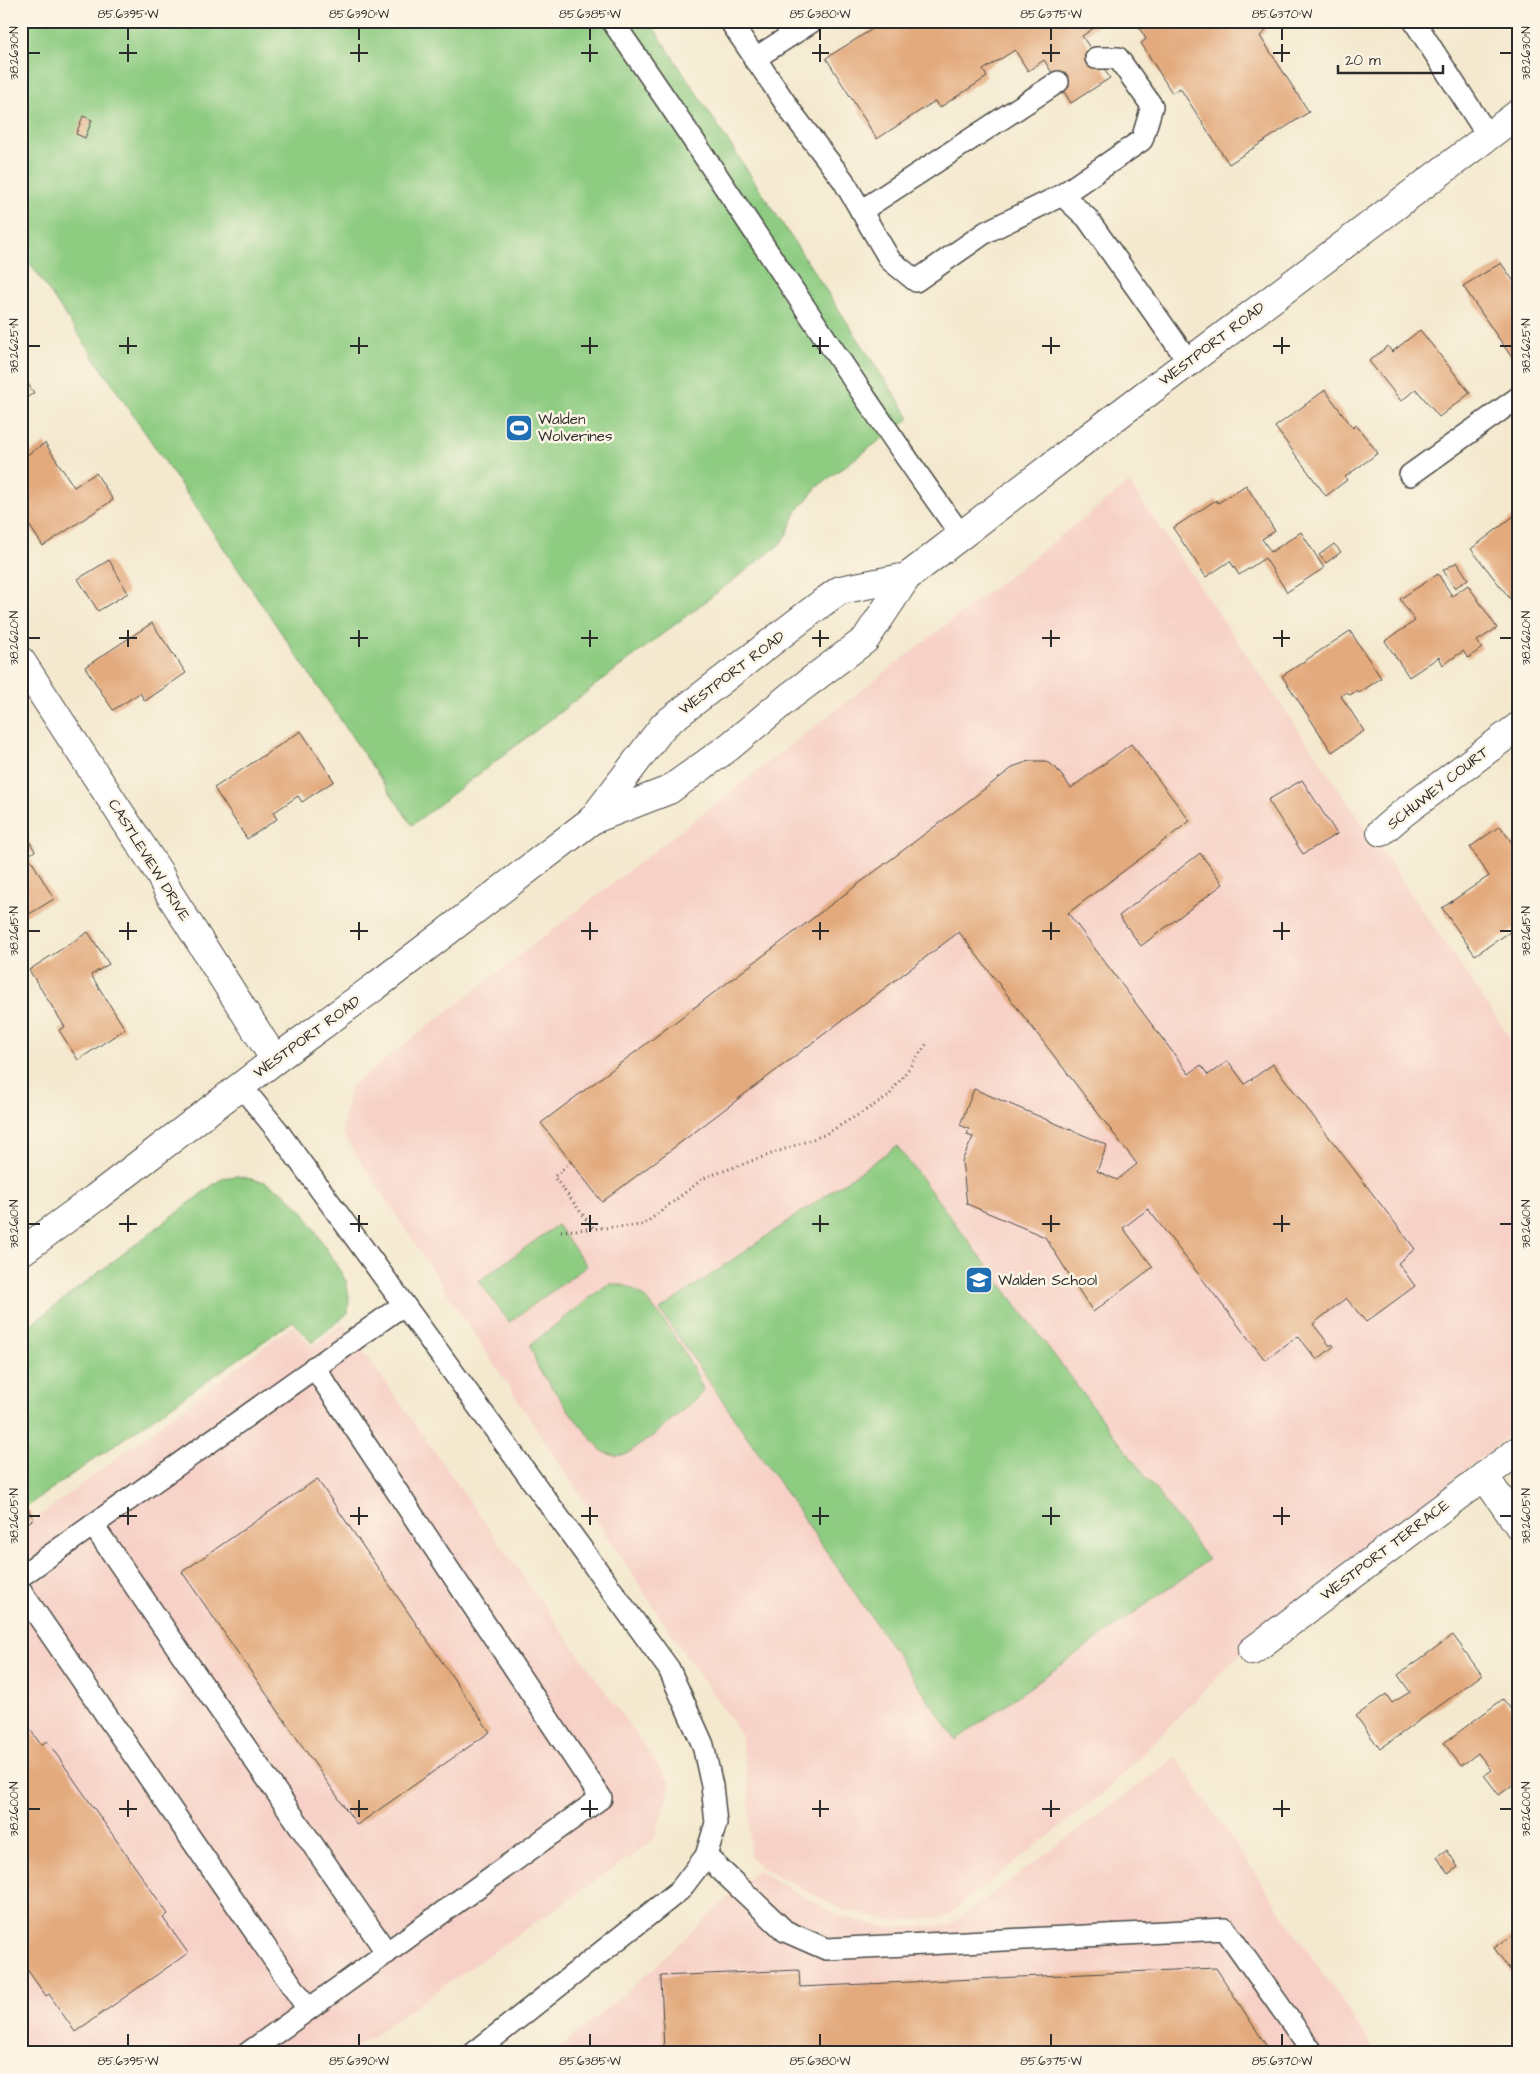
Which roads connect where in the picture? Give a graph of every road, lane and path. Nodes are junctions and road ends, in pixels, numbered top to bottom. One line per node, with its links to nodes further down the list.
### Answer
1 (612, 21): 15 (lane)
2 (730, 21): 6 (lane)
3 (813, 21): 6 (lane)
4 (1414, 21): 9 (lane)
5 (1096, 58): 10 (lane)
6 (754, 59): 11 (lane)
7 (1058, 82): 11 (lane)
8 (1518, 116): 9 (main road, WESTPORT ROAD)
9 (1488, 136): 12 (main road, WESTPORT ROAD)
10 (1062, 195): 11 (lane); 12 (lane)
11 (861, 210)
12 (1188, 362): 15 (main road, WESTPORT ROAD)
13 (1519, 397): 14 (lane)
14 (1410, 475)
15 (961, 535): 16 (main road, WESTPORT ROAD)
16 (907, 577): 19 (main road, WESTPORT ROAD); 19 (main road, WESTPORT ROAD)
17 (21, 662): 22 (main road, CASTLEVIEW DRIVE)
18 (1519, 726): 20 (main road, SCHUWEY COURT)
19 (592, 820): 22 (main road, WESTPORT ROAD)
20 (1381, 832)
21 (928, 1042): 25 (path)
22 (275, 1060): 23 (main road, WESTPORT ROAD)
23 (241, 1086): 27 (main road, WESTPORT ROAD); 28 (lane)
24 (571, 1162): 25 (path)
25 (593, 1228): 26 (path)
26 (562, 1231)
27 (21, 1252)
28 (403, 1305): 29 (lane); 37 (lane)
29 (314, 1368): 32 (lane); 38 (lane)
30 (1519, 1450): 31 (main road, WESTPORT TERRACE)
31 (1484, 1476): 33 (main road); 36 (main road, WESTPORT TERRACE)
32 (93, 1525): 34 (lane); 38 (lane)
33 (1519, 1526)
34 (21, 1576)
35 (21, 1591): 39 (lane)
36 (1252, 1651)
37 (706, 1856): 40 (lane); 42 (lane)
38 (387, 1953): 39 (lane)
39 (308, 2009): 41 (lane)
40 (485, 2049)
41 (248, 2053)
42 (1313, 2053)

